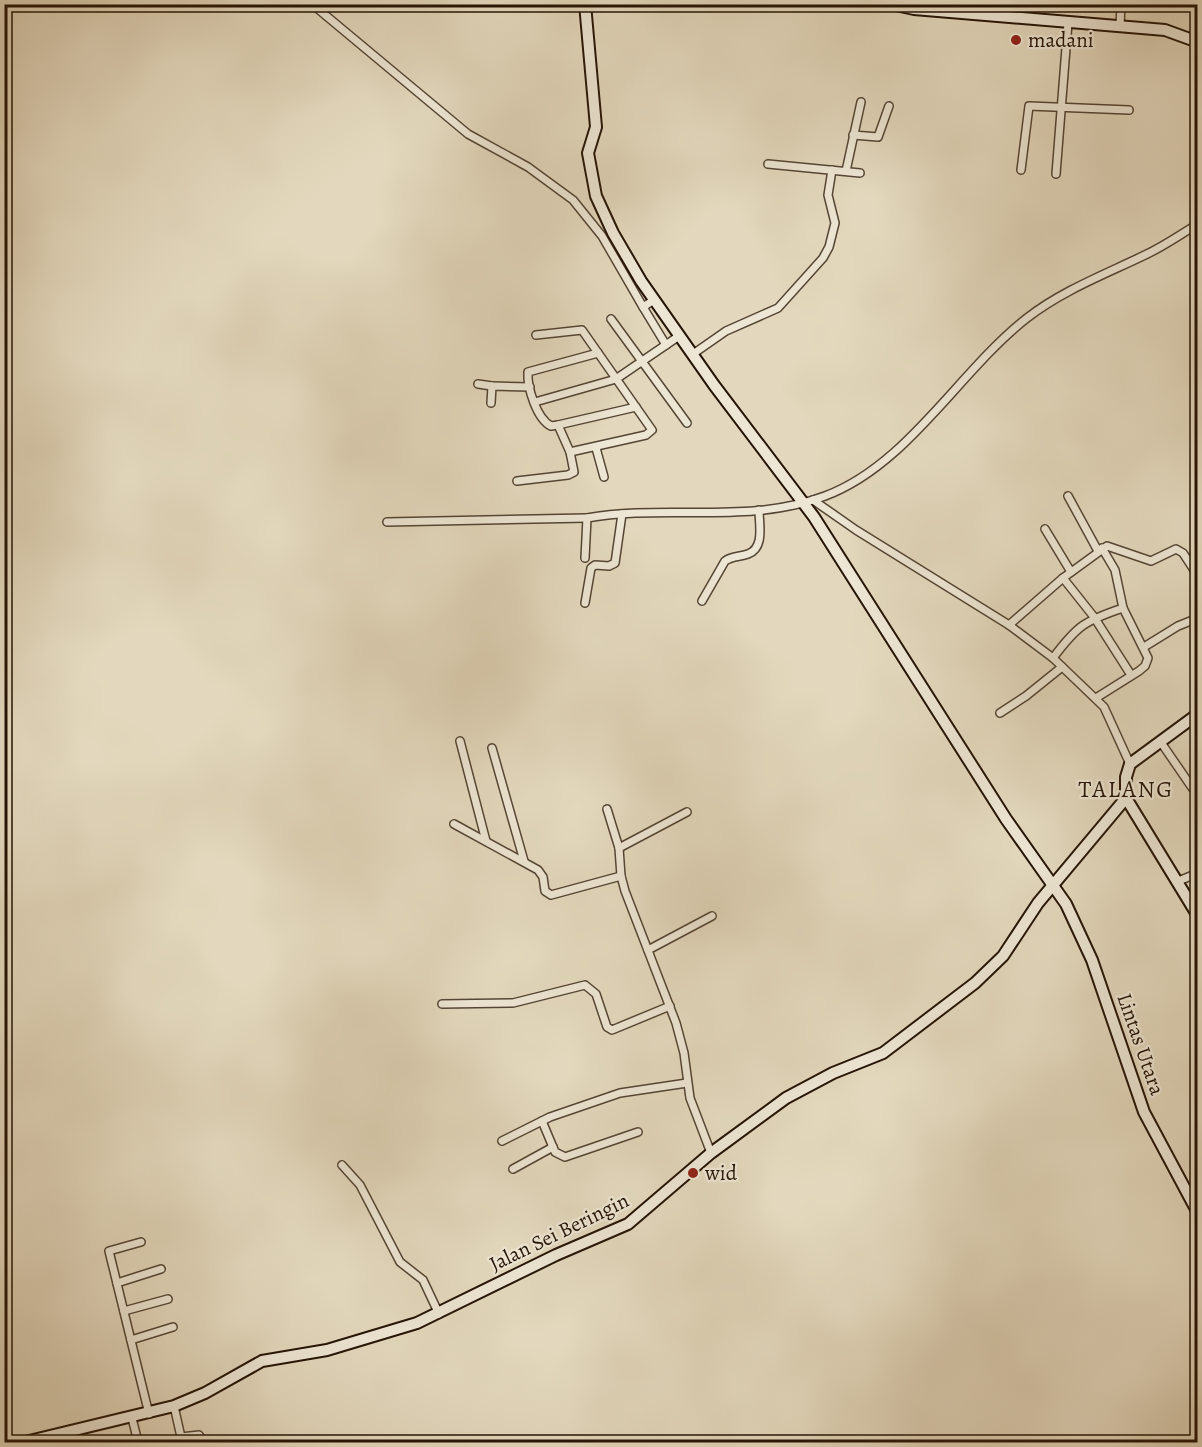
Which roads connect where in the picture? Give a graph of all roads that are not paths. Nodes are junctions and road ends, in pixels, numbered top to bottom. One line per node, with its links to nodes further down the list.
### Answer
1 (312, 4): 21 (street)
2 (585, 4): 20 (street, Lintas Utara)
3 (891, 4): 5 (street)
4 (1121, 4): 6 (street)
5 (1068, 23): 6 (street); 10 (street)
6 (1120, 26): 7 (street)
7 (1197, 42)
8 (861, 102): 12 (street)
9 (889, 106): 12 (street)
10 (1060, 106): 11 (street); 15 (street); 18 (street)
11 (1129, 110)
12 (853, 135): 16 (street)
13 (768, 164): 14 (street)
14 (832, 170): 16 (street); 27 (street)
15 (1021, 170)
16 (846, 171): 17 (street)
17 (860, 173)
18 (1056, 174)
19 (1197, 224): 43 (street)
20 (654, 300): 21 (street); 24 (street, Lintas Utara)
21 (643, 307): 25 (street)
22 (611, 319): 28 (street)
23 (536, 335): 26 (street)
24 (680, 336): 25 (street); 27 (street, Lintas Utara)
25 (666, 345): 28 (street)
26 (598, 353): 29 (street); 32 (street)
27 (693, 354): 43 (street, Lintas Utara)
28 (642, 362): 29 (street); 36 (street)
29 (616, 378): 33 (street); 35 (street)
30 (478, 384): 31 (street)
31 (492, 386): 32 (street); 34 (street)
32 (530, 387): 33 (street)
33 (535, 402): 37 (street)
34 (491, 403)
35 (636, 407): 37 (street); 38 (street)
36 (687, 423)
37 (558, 425): 39 (street)
38 (596, 448): 39 (street); 40 (street)
39 (570, 452): 41 (street)
40 (604, 477)
41 (517, 481)
42 (1068, 496): 49 (street)
43 (809, 501): 44 (street); 59 (street); 82 (street, Lintas Utara)
44 (759, 510): 45 (street); 54 (street)
45 (622, 514): 46 (street); 55 (street)
46 (587, 518): 47 (street); 50 (street)
47 (387, 522)
48 (1045, 529): 51 (street)
49 (1100, 550): 51 (street); 52 (street); 56 (street)
50 (585, 558)
51 (1071, 572): 53 (street)
52 (1197, 576)
53 (1063, 578): 57 (street); 59 (street)
54 (702, 601)
55 (585, 603)
56 (1123, 608): 57 (street); 60 (street)
57 (1094, 617): 61 (street); 63 (street)
58 (1197, 618): 60 (street)
59 (1009, 625): 61 (street)
60 (1144, 647): 63 (street)
61 (1053, 658): 62 (street)
62 (1062, 667): 64 (street); 65 (street)
63 (1131, 675): 64 (street)
64 (1096, 698): 70 (street)
65 (1000, 713)
66 (1197, 714): 68 (street)
67 (460, 741): 76 (street)
68 (1160, 741): 70 (street); 71 (street)
69 (492, 748): 78 (street)
70 (1130, 764): 72 (street)
71 (1193, 789)
72 (1126, 798): 81 (street); 82 (street, Jalan Sei Beringin)
73 (607, 809): 77 (street)
74 (687, 812): 77 (street)
75 (454, 824): 76 (street)
76 (486, 841): 78 (street)
77 (619, 848): 80 (street)
78 (524, 861): 80 (street)
79 (1197, 873): 81 (street)
80 (621, 876): 86 (street)
81 (1176, 882): 83 (street)
82 (1052, 886): 94 (street, Jalan Sei Beringin); 97 (street, Lintas Utara)
83 (1194, 905): 85 (street)
84 (712, 916): 86 (street)
85 (1197, 916)
86 (648, 950): 88 (street)
87 (442, 1004): 88 (street)
88 (670, 1006): 89 (street)
89 (687, 1083): 90 (street); 94 (street)
90 (542, 1121): 92 (street); 93 (street)
91 (638, 1132): 93 (street)
92 (502, 1141)
93 (553, 1147): 96 (street)
94 (711, 1153): 103 (street, Jalan Sei Beringin)
95 (342, 1165): 103 (street)
96 (513, 1169)
97 (1197, 1213)
98 (141, 1242): 100 (street)
99 (161, 1269): 100 (street)
100 (117, 1283): 102 (street)
101 (168, 1299): 102 (street)
102 (124, 1311): 105 (street)
103 (439, 1314): 106 (street, Jalan Sei Beringin)
104 (173, 1326): 105 (street)
105 (131, 1340): 107 (street)
106 (174, 1406): 107 (street, Jalan Sei Beringin); 109 (street)
107 (148, 1414): 108 (street, Jalan Sei Beringin)
108 (132, 1418): 110 (street, Jalan Sei Beringin); 111 (street)
109 (179, 1440): 112 (street)
110 (25, 1443)
111 (138, 1443)
112 (203, 1443)

